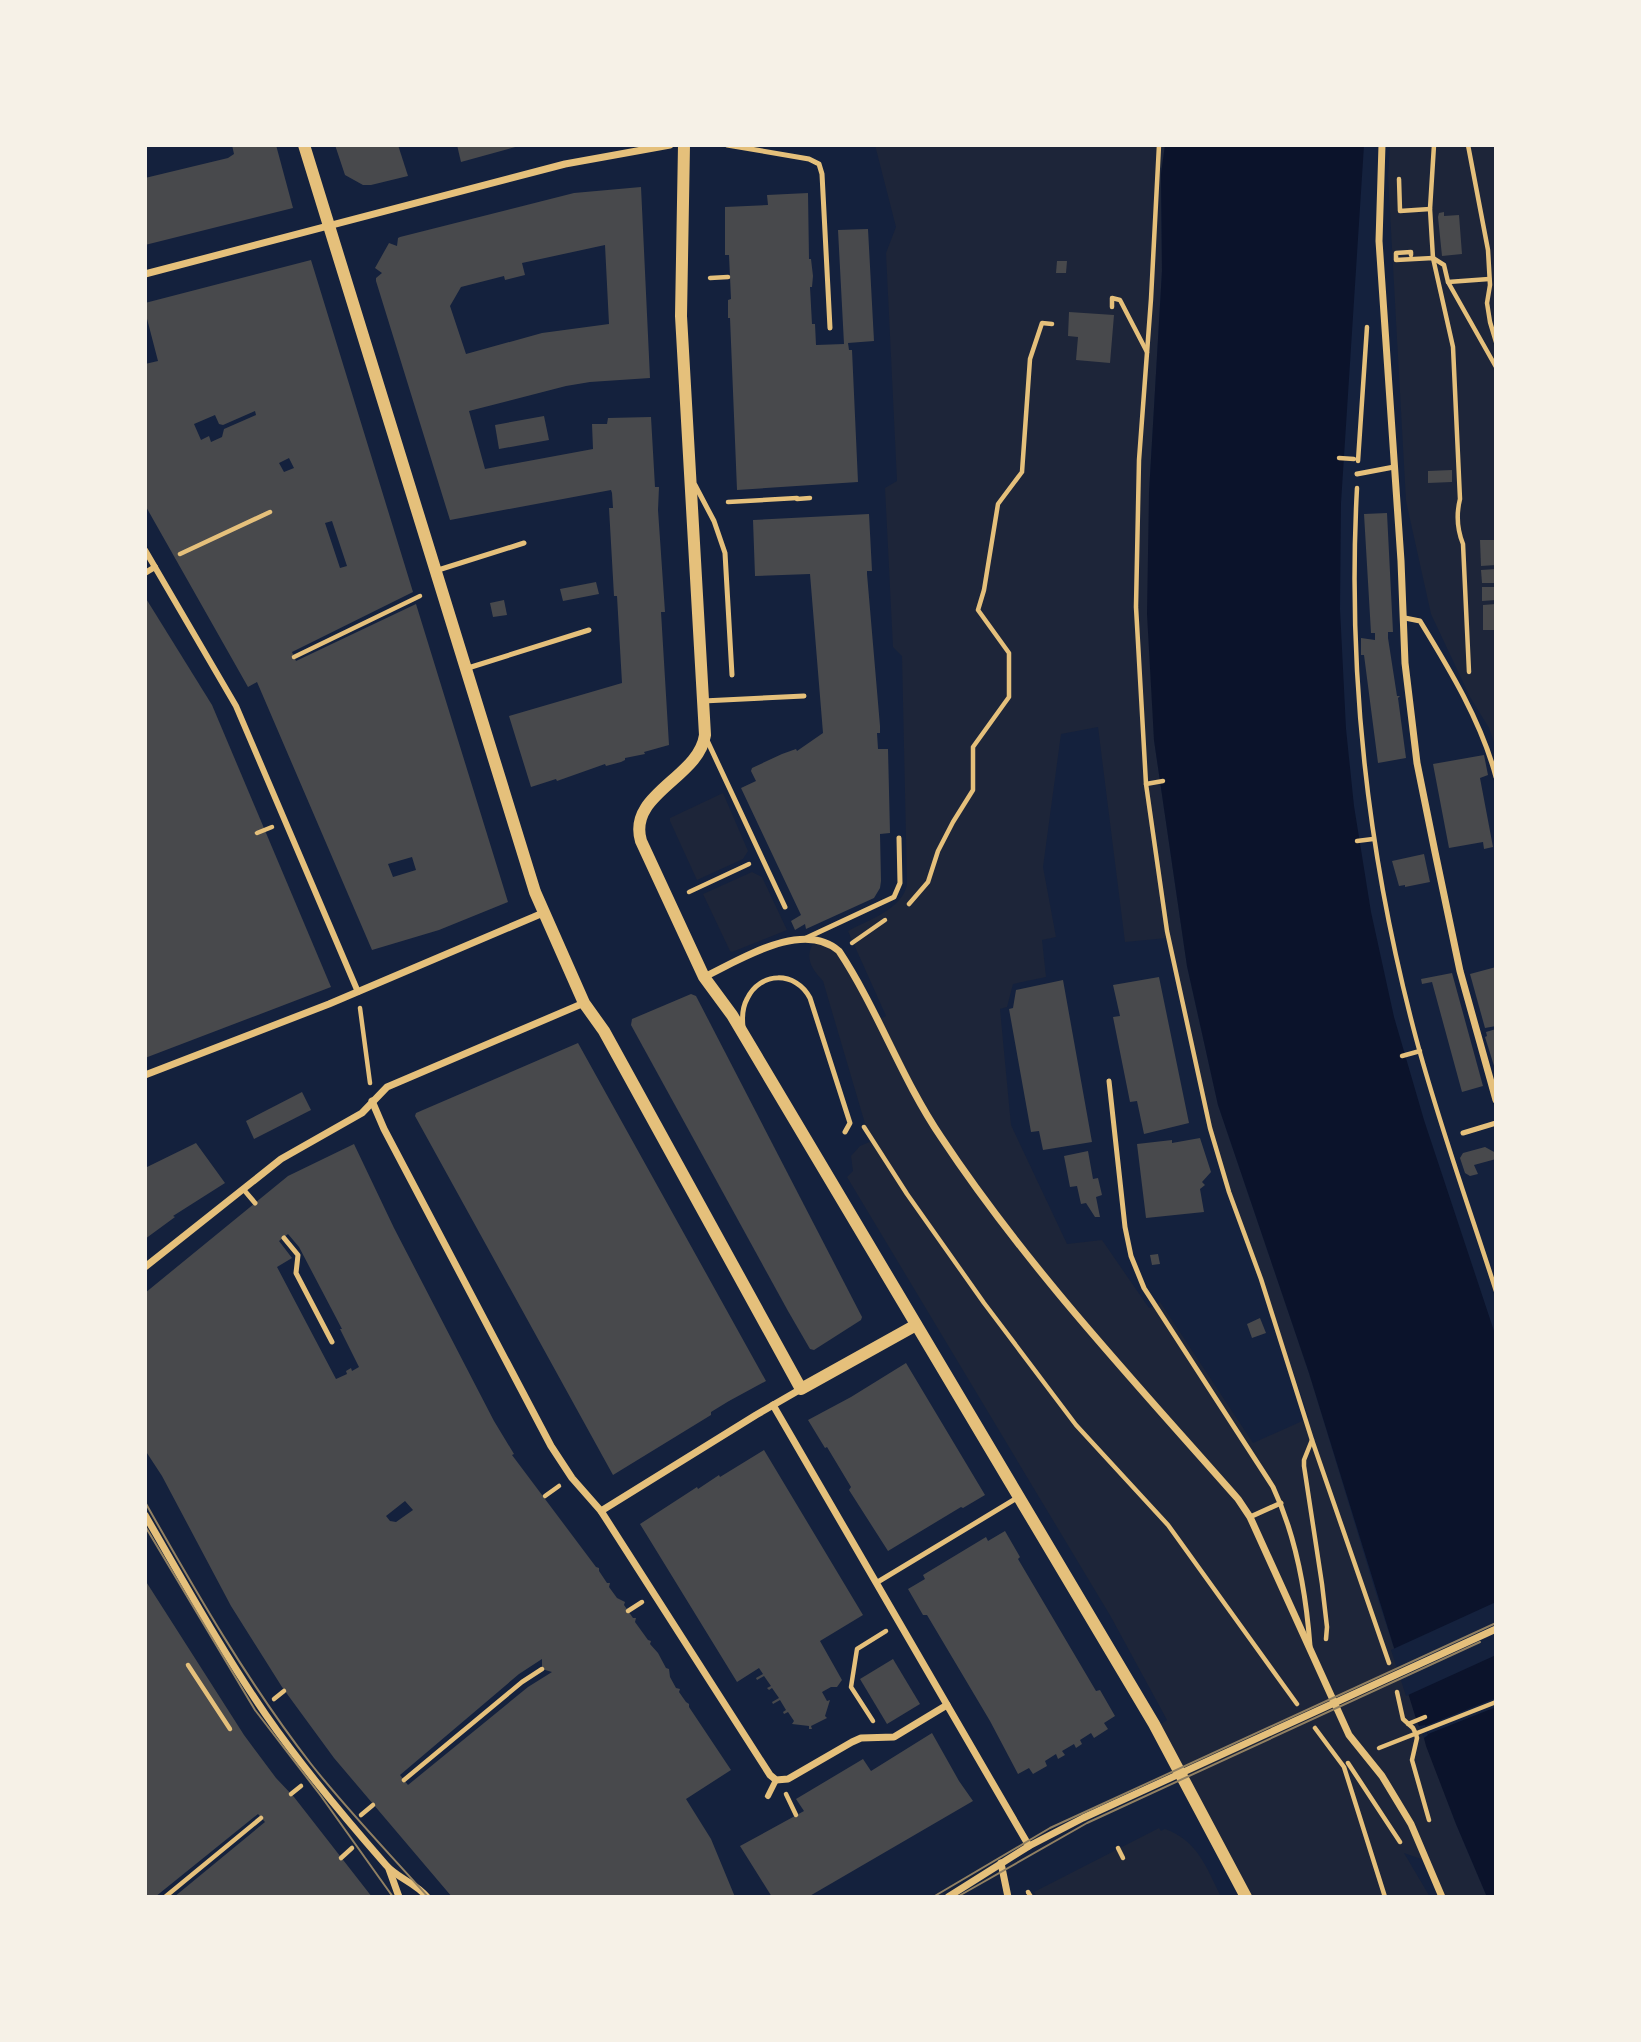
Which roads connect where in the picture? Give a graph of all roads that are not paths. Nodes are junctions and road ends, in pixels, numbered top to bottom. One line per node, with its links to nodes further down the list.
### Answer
1 (304, 145): 6 (street)
2 (670, 145): 6 (street)
3 (684, 145): 11 (street)
4 (727, 145): 8 (lane)
5 (1382, 145): 9 (street)
6 (330, 227): 7 (street); 15 (street)
7 (145, 274)
8 (830, 328)
9 (1394, 467): 10 (lane); 17 (street)
10 (1357, 474)
11 (690, 475): 20 (lane); 22 (street)
12 (524, 543): 15 (lane)
13 (145, 550): 14 (street)
14 (155, 567): 16 (street); 30 (street)
15 (435, 570): 19 (street)
16 (145, 573)
17 (1405, 618): 24 (lane); 35 (street)
18 (589, 630): 19 (lane)
19 (465, 669): 27 (street)
20 (732, 675)
21 (804, 696): 22 (lane)
22 (703, 701): 23 (street)
23 (705, 735): 26 (lane); 29 (street)
24 (1496, 776)
25 (899, 838): 28 (lane)
26 (785, 907)
27 (543, 914): 30 (street); 31 (street)
28 (804, 939): 29 (street); 52 (street)
29 (704, 977): 32 (street)
30 (358, 992): 33 (street)
31 (584, 1003): 36 (street); 46 (street)
32 (744, 1034): 38 (lane); 44 (street)
33 (145, 1075)
34 (1108, 1081): 49 (lane)
35 (1496, 1100)
36 (372, 1101): 40 (street); 50 (street)
37 (1496, 1123): 39 (lane)
38 (845, 1132)
39 (1463, 1133)
40 (244, 1190): 41 (lane); 43 (street)
41 (255, 1203)
42 (284, 1238): 45 (lane)
43 (145, 1267)
44 (916, 1325): 46 (street); 48 (street)
45 (332, 1342)
46 (801, 1389): 47 (street)
47 (773, 1405): 50 (street); 53 (street)
48 (1019, 1497): 53 (lane); 66 (street)
49 (1281, 1503): 52 (lane); 55 (lane)
50 (601, 1511): 57 (street)
51 (145, 1515): 61 (street)
52 (1250, 1517): 55 (street)
53 (876, 1583): 56 (street)
54 (1496, 1629): 59 (street)
55 (1310, 1649): 67 (street)
56 (947, 1705): 57 (street); 59 (street)
57 (778, 1780): 58 (street)
58 (768, 1796)
59 (1029, 1846): 60 (street)
60 (1001, 1863): 64 (street); 65 (street)
61 (388, 1868): 62 (street); 63 (street)
62 (399, 1897)
63 (428, 1897)
64 (948, 1897)
65 (1008, 1897)
66 (1246, 1897)
67 (1442, 1897)

